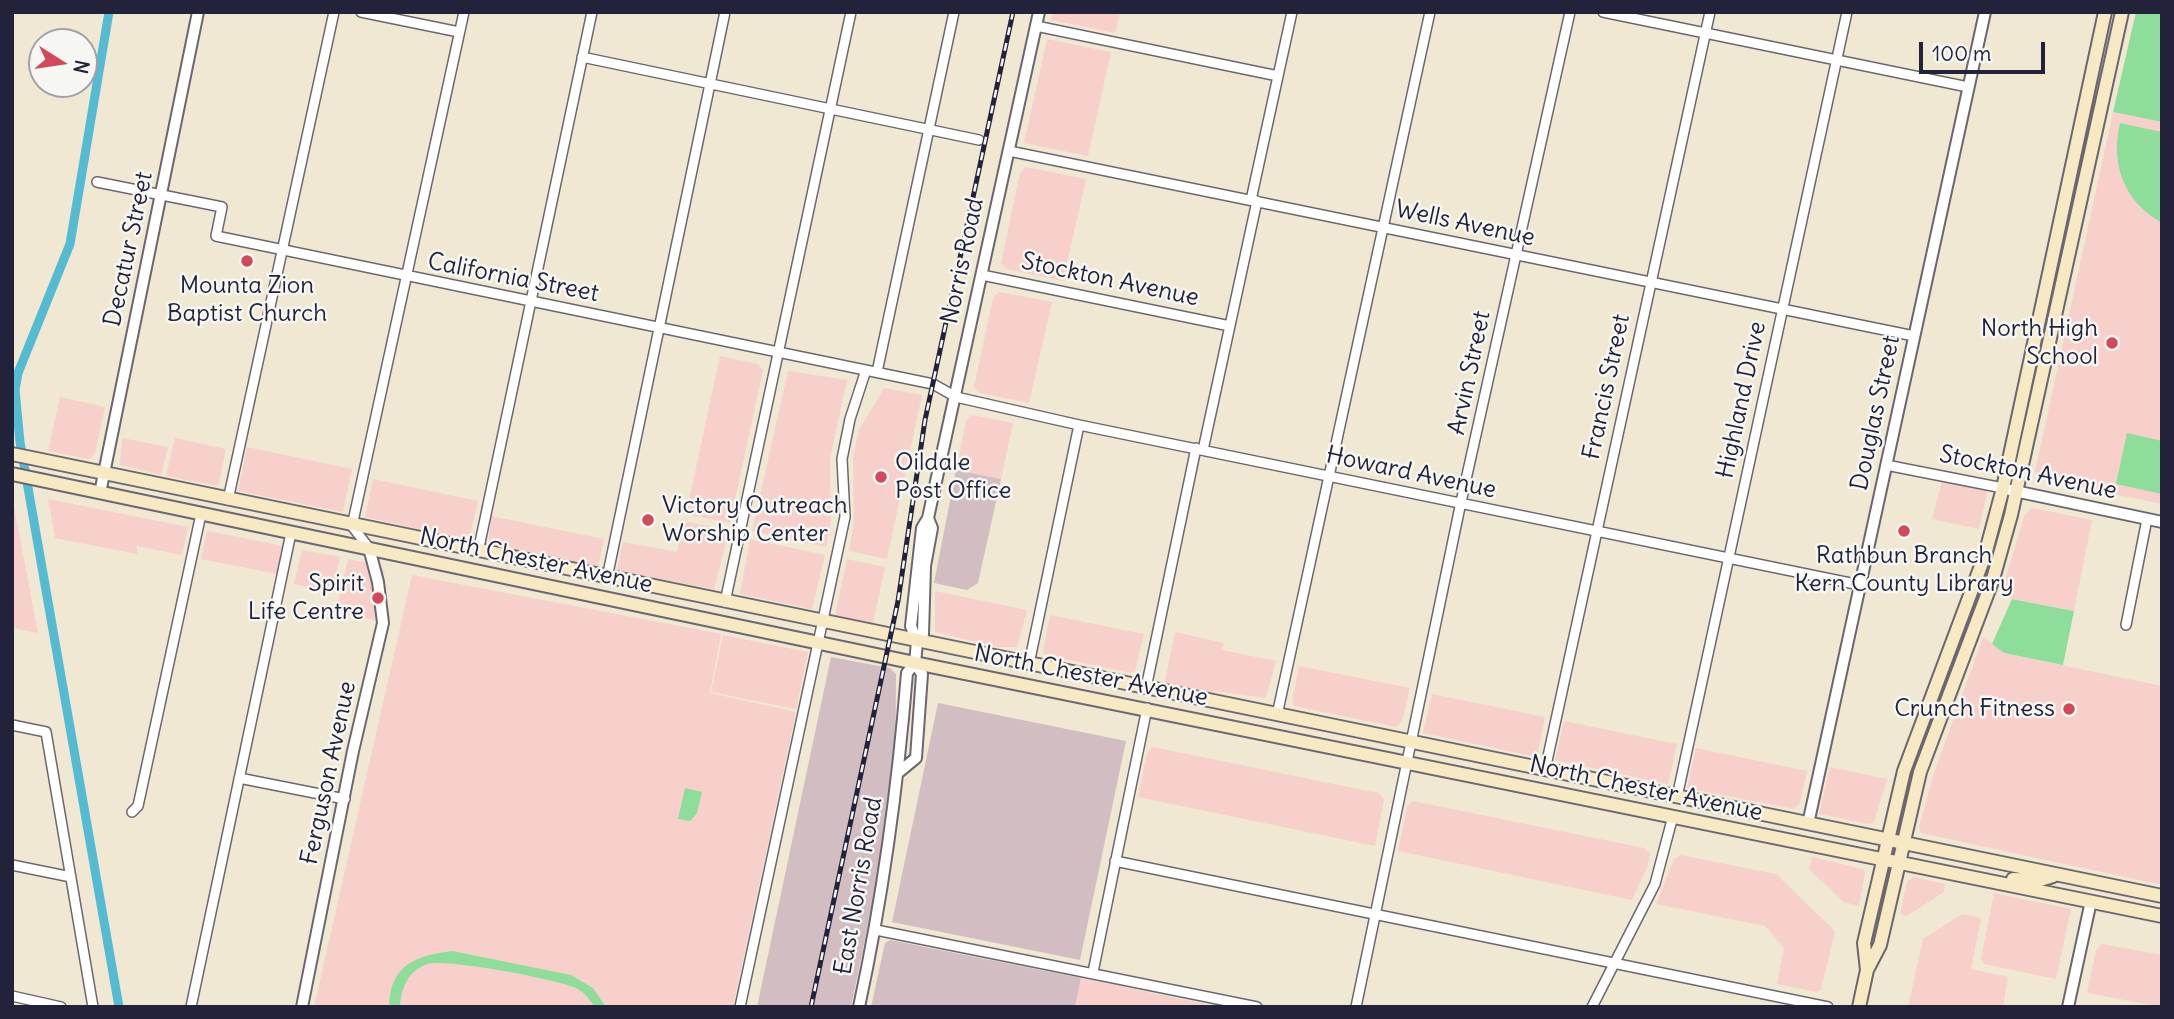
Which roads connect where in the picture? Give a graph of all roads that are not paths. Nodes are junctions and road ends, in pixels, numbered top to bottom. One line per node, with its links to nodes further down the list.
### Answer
1 (198, 12): 32 (street, Decatur Street)
2 (334, 12): 37 (street)
3 (361, 12): 20 (street)
4 (464, 12): 20 (street)
5 (592, 12): 22 (street)
6 (725, 12): 25 (street)
7 (851, 12): 27 (street)
8 (954, 12): 28 (street)
9 (1039, 12): 19 (street, Norris Road)
10 (1292, 12): 24 (street)
11 (1430, 12): 35 (street)
12 (1570, 12): 38 (street, Arvin Street)
13 (1603, 12): 21 (street)
14 (1710, 12): 21 (street, Francis Street)
15 (1847, 12): 23 (street, Highland Drive)
16 (1985, 12): 26 (street, Douglas Street)
17 (2105, 12): 34 (main road)
18 (2122, 12): 36 (main road)
19 (1036, 26): 24 (street); 30 (street, Norris Road)
20 (459, 32): 40 (street)
21 (1705, 33): 23 (street); 41 (street, Francis Street)
22 (582, 57): 25 (street); 42 (street)
23 (1836, 60): 26 (street); 43 (street, Highland Drive)
24 (1278, 76): 33 (street)
25 (710, 83): 27 (street); 46 (street)
26 (1969, 87): 47 (street, Douglas Street)
27 (830, 108): 28 (street); 48 (street)
28 (929, 129): 29 (street); 51 (street)
29 (979, 139)
30 (1009, 151): 33 (street, Wells Avenue); 39 (street, Norris Road)
31 (97, 182): 32 (street, California Street)
32 (161, 195): 37 (street, California Street); 58 (street, Decatur Street)
33 (1254, 200): 35 (street, Wells Avenue); 44 (street)
34 (2063, 204): 36 (main road); 45 (main road)
35 (1382, 227): 38 (street, Wells Avenue); 59 (street)
36 (2072, 248): 49 (main road)
37 (281, 251): 40 (street, California Street); 63 (street)
38 (1516, 254): 41 (street, Wells Avenue); 64 (street, Arvin Street)
39 (982, 275): 44 (street, Stockton Avenue); 52 (street, Norris Road)
40 (406, 276): 42 (street, California Street); 69 (street)
41 (1650, 282): 43 (street, Wells Avenue); 70 (street, Francis Street)
42 (530, 301): 46 (street, California Street); 73 (street)
43 (1782, 309): 47 (street, Wells Avenue); 74 (street, Highland Drive)
44 (1230, 326): 54 (street)
45 (2038, 326): 49 (main road); 60 (main road)
46 (659, 327): 48 (street, California Street); 75 (street)
47 (1914, 336): 56 (street, Douglas Street)
48 (778, 352): 50 (street, California Street); 77 (street)
49 (2046, 364): 61 (main road)
50 (866, 370): 51 (street, California Street); 78 (street)
51 (877, 372): 52 (street, California Street)
52 (956, 397): 53 (street, Howard Avenue); 83 (street, Norris Road)
53 (1079, 425): 54 (street, Howard Avenue); 85 (street)
54 (1200, 449): 59 (street, Howard Avenue); 86 (street)
55 (12, 454): 58 (main road, North Chester Avenue)
56 (1886, 465): 60 (street, Stockton Avenue); 76 (street, Douglas Street)
57 (12, 474): 62 (main road, North Chester Avenue)
58 (104, 475): 62 (street, Decatur Street); 63 (main road, North Chester Avenue)
59 (1328, 475): 64 (street, Howard Avenue); 89 (street)
60 (2003, 488): 61 (street, Stockton Avenue); 80 (main road)
61 (2017, 491): 67 (street, Stockton Avenue); 81 (main road)
62 (100, 494): 66 (main road, North Chester Avenue)
63 (228, 500): 65 (main road, North Chester Avenue)
64 (1461, 502): 70 (street, Howard Avenue); 91 (street, Arvin Street)
65 (244, 504): 66 (main road); 69 (main road, North Chester Avenue)
66 (201, 514): 71 (main road, North Chester Avenue); 98 (street)
67 (2147, 519): 68 (street, Stockton Avenue); 79 (street)
68 (2162, 522)
69 (352, 526): 72 (street); 73 (main road, North Chester Avenue)
70 (1596, 530): 74 (street, Howard Avenue); 93 (street, Francis Street)
71 (291, 533): 72 (main road, North Chester Avenue); 94 (street)
72 (369, 548): 82 (main road, North Chester Avenue); 96 (street, Ferguson Avenue)
73 (478, 552): 75 (main road, North Chester Avenue)
74 (1728, 557): 76 (street, Howard Avenue); 95 (street, Highland Drive)
75 (607, 578): 77 (main road, North Chester Avenue)
76 (1860, 584): 100 (street, Douglas Street)
77 (725, 602): 78 (main road, North Chester Avenue)
78 (824, 622): 82 (street); 83 (main road, North Chester Avenue)
79 (2126, 625)
80 (1957, 629): 81 (main road); 101 (main road)
81 (1971, 635): 102 (main road)
82 (820, 641): 84 (main road, North Chester Avenue); 123 (street)
83 (917, 642): 84 (street, East Norris Road); 85 (main road, North Chester Avenue)
84 (915, 663): 88 (main road, North Chester Avenue); 113 (street, East Norris Road)
85 (1029, 664): 86 (main road, North Chester Avenue)
86 (1146, 688): 87 (main road, North Chester Avenue)
87 (1183, 696): 88 (main road); 89 (main road, North Chester Avenue)
88 (1147, 708): 92 (main road, North Chester Avenue); 103 (street)
89 (1277, 715): 91 (main road, North Chester Avenue)
90 (12, 725): 106 (street)
91 (1411, 743): 92 (street, Arvin Street); 93 (main road, North Chester Avenue)
92 (1406, 761): 97 (main road, North Chester Avenue); 111 (street, Arvin Street)
93 (1545, 770): 95 (main road, North Chester Avenue)
94 (239, 778): 96 (street); 121 (street)
95 (1676, 797): 97 (main road); 100 (main road, North Chester Avenue)
96 (345, 799): 122 (street, Ferguson Avenue)
97 (1633, 807): 99 (main road, North Chester Avenue)
98 (132, 812)
99 (1673, 816): 101 (main road, North Chester Avenue); 114 (street)
100 (1808, 824): 101 (main road, North Chester Avenue)
101 (1885, 850): 102 (main road, North Chester Avenue); 102 (main road, North Chester Avenue); 115 (main road)
102 (1900, 853): 105 (main road, North Chester Avenue); 107 (main road, North Chester Avenue); 115 (main road)
103 (1115, 861): 111 (street); 116 (street)
104 (12, 865): 106 (street)
105 (2056, 875): 107 (main road); 108 (main road, North Chester Avenue)
106 (71, 877): 120 (street)
107 (1984, 879): 110 (main road, North Chester Avenue)
108 (2146, 893): 109 (main road, North Chester Avenue); 110 (main road)
109 (2162, 896)
110 (2091, 901): 112 (main road, North Chester Avenue); 130 (street)
111 (1375, 914): 114 (street); 126 (street, Arvin Street)
112 (2162, 916)
113 (876, 930): 116 (street); 124 (street, East Norris Road)
114 (1614, 963): 127 (street); 128 (street)
115 (1867, 970): 129 (main road)
116 (1093, 972): 125 (street)
117 (12, 996): 118 (street)
118 (44, 1005): 119 (street)
119 (61, 1007)
120 (93, 1007)
121 (191, 1007)
122 (302, 1007)
123 (740, 1007)
124 (859, 1007)
125 (1257, 1007)
126 (1356, 1007)
127 (1592, 1007)
128 (1828, 1007)
129 (1859, 1007)
130 (2068, 1007)

